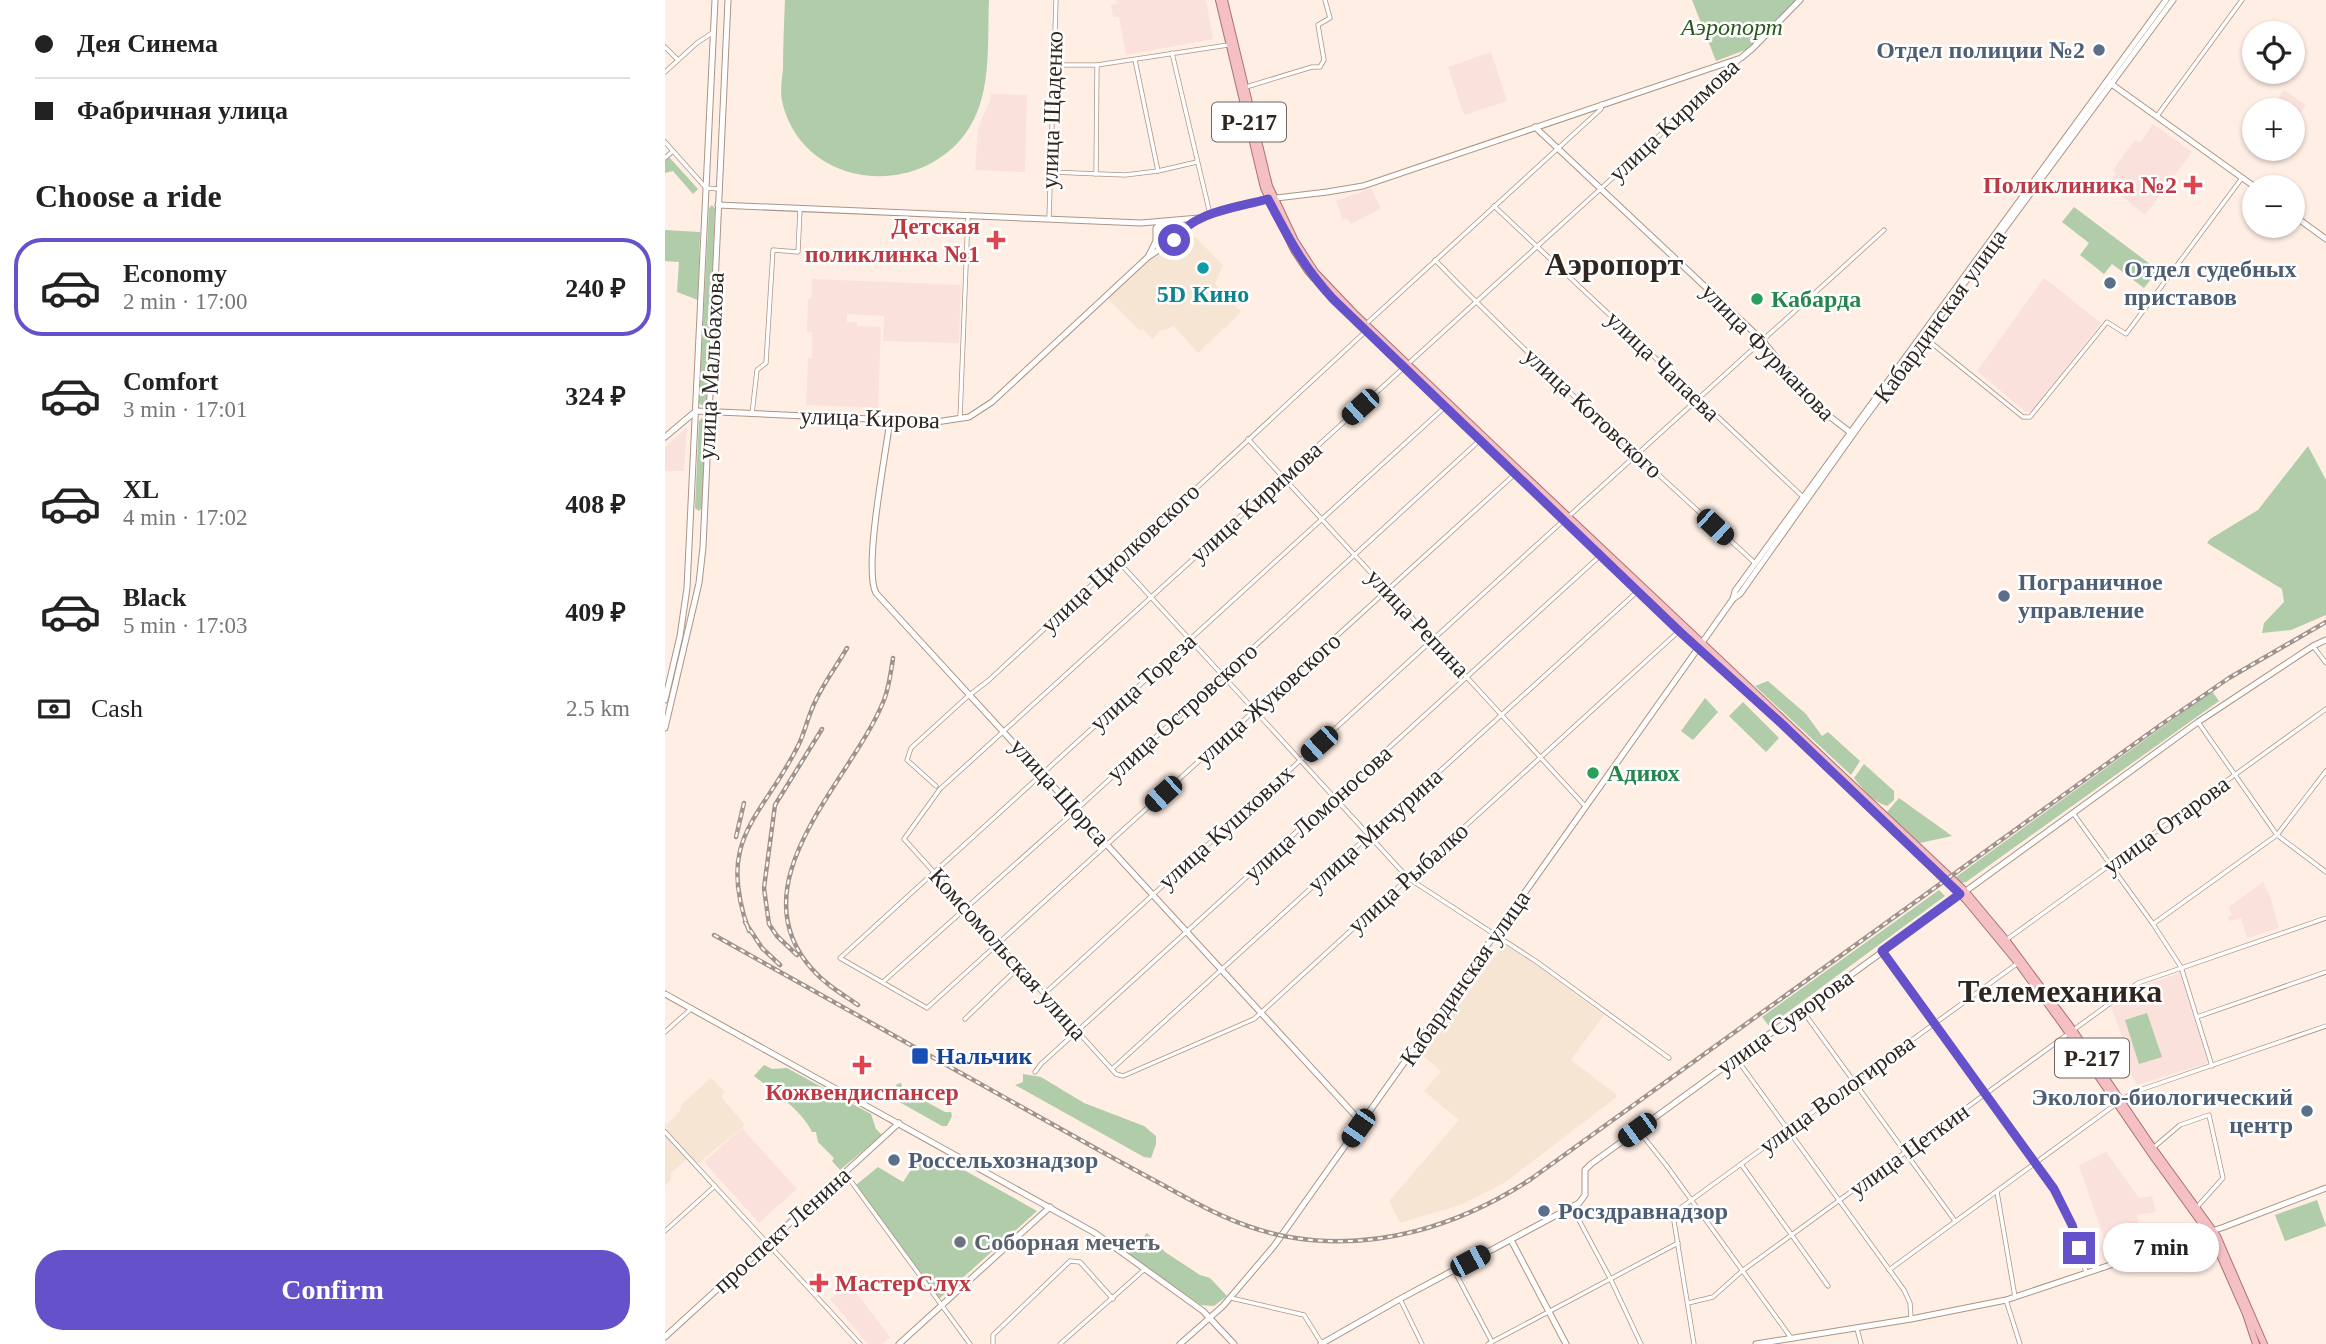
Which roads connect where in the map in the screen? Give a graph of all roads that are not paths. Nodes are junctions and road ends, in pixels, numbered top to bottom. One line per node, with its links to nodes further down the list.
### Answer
1 (728, 0): 35 (main road, улица Мальбахова)
2 (1056, 0): 17 (street, улица Щаденко)
3 (1222, 0): 11 (main road, Р-217); 21 (main road, Р-217)
4 (1325, 0): 21 (street)
5 (1800, 0): 14 (main road, улица Киримова)
6 (2166, 0): 20 (main road, Кабардинская улица)
7 (2173, 0): 20 (main road, Кабардинская улица)
8 (2242, 0): 23 (street)
9 (713, 1): 10 (main road, улица Мальбахова)
10 (714, 32): 16 (street); 34 (main road, улица Мальбахова)
11 (1230, 45): 13 (street); 37 (main road, Р-217)
12 (665, 47): 16 (street)
13 (1172, 53): 15 (street); 29 (street)
14 (1741, 58): 22 (main road); 36 (street, улица Киримова)
15 (1135, 59): 18 (street); 30 (street)
16 (678, 60): 19 (street)
17 (1053, 65): 18 (street); 31 (street, улица Щаденко)
18 (1097, 65): 32 (street)
19 (665, 72)
20 (2110, 83): 23 (main road); 60 (main road, Кабардинская улица)
21 (1246, 87): 37 (main road, Р-217)
22 (1603, 104): 24 (main road); 26 (street, улица Циолковского)
23 (2157, 116): 33 (main road)
24 (1535, 127): 26 (main road, улица Фурманова); 37 (main road)
25 (665, 142): 27 (street)
26 (1557, 148): 36 (main road, улица Фурманова); 41 (street, улица Циолковского)
27 (673, 151): 28 (street); 34 (street)
28 (665, 158)
29 (1197, 162): 30 (street); 43 (street)
30 (1158, 171): 32 (street)
31 (1050, 172): 32 (street); 46 (street, улица Щаденко)
32 (1096, 174)
33 (2242, 178): 60 (street)
34 (706, 188): 35 (street); 38 (main road); 39 (main road, улица Мальбахова)
35 (719, 188): 40 (main road, улица Мальбахова)
36 (1600, 188): 55 (street, улица Киримова); 61 (main road, улица Фурманова)
37 (1271, 198): 43 (main road); 59 (main road, Р-217); 59 (main road, Р-217)
38 (712, 201): 39 (main road); 40 (main road)
39 (706, 204): 65 (main road, улица Мальбахова)
40 (718, 205): 42 (main road); 66 (main road, улица Мальбахова)
41 (1494, 206): 55 (street, улица Чапаева); 57 (street, улица Циолковского)
42 (800, 209): 44 (main road); 67 (street)
43 (1210, 214): 45 (main road)
44 (968, 215): 46 (main road); 68 (street)
45 (1199, 218): 47 (main road); 52 (main road)
46 (1048, 219): 48 (main road)
47 (1167, 221): 48 (main road); 51 (main road); 52 (main road)
48 (1141, 223): 51 (main road)
49 (2305, 224): 53 (main road)
50 (1884, 230): 61 (street, улица Кушховых)
51 (1156, 234): 54 (main road); 56 (main road)
52 (1177, 236): 54 (main road)
53 (2326, 239)
54 (1169, 242): 56 (main road, улица Кирова)
55 (1536, 246): 58 (street, улица Киримова); 63 (street, улица Чапаева)
56 (1148, 257): 68 (main road, улица Кирова)
57 (1435, 260): 58 (street, улица Котовского); 59 (street, улица Циолковского)
58 (1476, 302): 62 (street, улица Киримова); 74 (street, улица Котовского)
59 (1366, 328): 62 (main road, Р-217); 72 (street, улица Циолковского)
60 (1923, 336): 70 (main road, Кабардинская улица)
61 (1762, 340): 63 (street, улица Кушховых); 70 (main road, улица Фурманова)
62 (1406, 366): 64 (main road, Р-217); 76 (street, улица Киримова); 78 (main road, Р-217)
63 (1697, 399): 74 (street, улица Кушховых); 77 (street, улица Чапаева)
64 (1445, 407): 73 (main road, Р-217); 79 (street, улица Тореза)
65 (696, 411): 66 (main road, улица Кирова); 71 (main road); 98 (main road, улица Мальбахова)
66 (709, 412): 67 (main road, улица Кирова); 103 (main road, улица Мальбахова)
67 (752, 414): 69 (main road, улица Кирова)
68 (960, 419): 69 (main road, улица Кирова)
69 (890, 420): 97 (main road, улица Щорса)
70 (1851, 433): 77 (main road, Кабардинская улица); 86 (main road, Кабардинская улица)
71 (665, 437)
72 (1248, 439): 76 (street, улица Репина); 82 (street, улица Циолковского)
73 (1480, 440): 75 (main road, Р-217); 80 (street, улица Островского)
74 (1636, 454): 78 (street, улица Кушховых); 83 (street, улица Котовского)
75 (1515, 474): 78 (main road, Р-217); 84 (street, улица Жуковского)
76 (1284, 477): 79 (street, улица Репина); 87 (street, улица Киримова)
77 (1802, 496): 83 (main road, Кабардинская улица)
78 (1566, 518): 81 (main road, Р-217); 89 (street, улица Кушховых); 92 (main road, Р-217)
79 (1322, 519): 80 (street, улица Репина); 90 (street, улица Тореза)
80 (1355, 554): 84 (street, улица Репина); 95 (street, улица Островского)
81 (1601, 555): 85 (main road, Р-217); 96 (street, улица Ломоносова)
82 (1117, 560): 87 (street); 97 (street, улица Циолковского)
83 (1755, 563): 86 (main road, Кабардинская улица)
84 (1387, 590): 89 (street, улица Репина); 100 (street, улица Жуковского)
85 (1639, 590): 88 (main road, Р-217); 101 (street, улица Мичурина)
86 (1733, 598): 92 (main road, Кабардинская улица)
87 (1150, 599): 90 (street); 104 (street, улица Киримова)
88 (1679, 631): 92 (main road, Р-217); 105 (street, улица Рыбалко)
89 (1433, 639): 96 (street, улица Репина); 106 (street, улица Кушховых)
90 (1190, 640): 95 (street); 108 (street, улица Тореза)
91 (2326, 640): 93 (main road, улица Суворова)
92 (1700, 645): 112 (main road, Кабардинская улица); 123 (main road, Р-217)
93 (2313, 646): 94 (street); 102 (main road, улица Суворова)
94 (2326, 663)
95 (1222, 676): 100 (street); 113 (street, улица Островского)
96 (1467, 677): 101 (street, улица Репина); 111 (street, улица Ломоносова)
97 (971, 695): 104 (main road, улица Щорса); 110 (street, улица Циолковского)
98 (665, 700)
99 (2326, 709): 109 (street, улица Отарова)
100 (1255, 711): 106 (street); 118 (street, улица Жуковского)
101 (1502, 715): 105 (street, улица Репина); 116 (street, улица Мичурина)
102 (2199, 722): 109 (street); 114 (main road, улица Суворова)
103 (665, 728)
104 (1005, 732): 108 (main road, улица Щорса); 117 (street, улица Киримова)
105 (1541, 758): 112 (street, улица Репина); 122 (street, улица Рыбалко)
106 (1300, 761): 111 (street); 124 (street, улица Кушховых)
107 (2326, 771): 115 (street)
108 (1042, 774): 113 (main road, улица Щорса); 121 (street, улица Тореза)
109 (2236, 775): 115 (street); 119 (street, улица Отарова)
110 (936, 786)
111 (1334, 799): 116 (street); 128 (street, улица Ломоносова)
112 (1586, 807): 129 (main road, Кабардинская улица)
113 (1076, 810): 118 (main road, улица Щорса); 125 (street, улица Островского)
114 (2073, 813): 119 (street); 123 (main road, улица Суворова)
115 (2277, 835): 120 (street); 127 (street)
116 (1368, 836): 122 (street); 136 (street, улица Мичурина)
117 (904, 839): 121 (street, Комсомольская улица)
118 (1108, 844): 124 (main road, улица Щорса); 131 (street, улица Жуковского)
119 (2111, 865): 127 (street); 130 (street, улица Отарова)
120 (2325, 870)
121 (934, 873): 125 (street, Комсомольская улица); 138 (street, улица Тореза)
122 (1408, 878): 129 (street); 143 (street, улица Рыбалко)
123 (1962, 893): 130 (main road, Р-217); 132 (main road, улица Суворова); 133 (main road, Р-217)
124 (1152, 894): 128 (main road, улица Щорса); 140 (street, улица Кушховых)
125 (965, 907): 131 (street, Комсомольская улица); 138 (street, улица Островского)
126 (2326, 918): 135 (street, улица Цеткин)
127 (2153, 924): 135 (street)
128 (1187, 932): 136 (main road, улица Щорса); 148 (street, улица Ломоносова)
129 (1496, 934): 151 (street); 160 (main road, Кабардинская улица)
130 (2006, 940): 149 (main road, Р-217)
131 (998, 943): 134 (street, Комсомольская улица); 138 (street, улица Жуковского)
132 (1882, 951): 142 (main road, улица Суворова); 146 (street)
133 (2018, 963): 146 (street, улица Вологирова); 149 (main road, Р-217)
134 (1019, 967): 140 (street, Комсомольская улица); 145 (street)
135 (2181, 967): 144 (street); 149 (street, улица Цеткин)
136 (1222, 969): 143 (main road, улица Щорса); 154 (street, улица Мичурина)
137 (2326, 972): 144 (street)
138 (883, 983)
139 (665, 994): 141 (main road)
140 (1044, 994): 148 (street, Комсомольская улица)
141 (692, 1008): 150 (street); 159 (main road)
142 (1801, 1009): 152 (main road, улица Суворова); 156 (street)
143 (1261, 1012): 154 (street, улица Рыбалко); 160 (main road, улица Щорса)
144 (2197, 1017): 153 (street)
145 (965, 1019)
146 (1934, 1024): 156 (street, улица Вологирова); 157 (street)
147 (2326, 1026): 153 (street)
148 (1078, 1031): 154 (street, Комсомольская улица); 155 (street, улица Ломоносова)
149 (2071, 1031): 157 (street, улица Цеткин); 158 (main road, Р-217)
150 (665, 1032)
151 (1669, 1058)
152 (1735, 1058): 161 (main road, улица Суворова); 162 (street)
153 (2212, 1066): 158 (street)
154 (1112, 1069)
155 (1035, 1072)
156 (1855, 1082): 162 (street, улица Вологирова); 165 (street)
157 (1985, 1095): 165 (street, улица Цеткин); 167 (street)
158 (2119, 1102): 164 (main road, Р-217); 167 (street); 179 (main road, Р-217)
159 (899, 1123): 168 (main road, проспект Ленина); 174 (main road)
160 (1362, 1123): 192 (main road, Кабардинская улица)
161 (1637, 1130): 173 (street); 175 (main road, улица Суворова)
162 (1788, 1130): 166 (street, улица Вологирова); 172 (street)
163 (665, 1132): 169 (street)
164 (2153, 1148): 176 (main road, Р-217); 176 (street)
165 (1905, 1153): 172 (street, улица Цеткин); 177 (street)
166 (1741, 1164): 173 (street, улица Вологирова); 180 (street)
167 (2036, 1164): 171 (street); 188 (street)
168 (845, 1173): 183 (main road, проспект Ленина); 197 (street)
169 (715, 1186): 178 (street); 183 (street)
170 (2326, 1188): 179 (main road)
171 (1997, 1192): 177 (street); 191 (street)
172 (1840, 1200): 180 (street, улица Цеткин); 186 (street)
173 (1691, 1201): 182 (street); 187 (street)
174 (1050, 1207): 184 (main road); 197 (main road)
175 (1572, 1208): 181 (main road); 189 (street)
176 (2196, 1208): 179 (main road, Р-217)
177 (1955, 1221): 186 (street)
178 (665, 1231)
179 (2210, 1231): 188 (main road); 220 (main road, Р-217); 221 (main road, Р-217)
180 (1792, 1235): 187 (street, улица Цеткин); 190 (street)
181 (1511, 1240): 185 (main road); 198 (main road)
182 (1678, 1243): 189 (street); 196 (street)
183 (768, 1244): 202 (main road, проспект Ленина); 206 (street)
184 (1145, 1269): 193 (street); 199 (main road)
185 (1454, 1270): 194 (main road); 205 (street)
186 (1889, 1270): 200 (street)
187 (1742, 1271): 196 (street, улица Цеткин); 203 (street)
188 (2086, 1272): 191 (main road)
189 (1610, 1278): 198 (street); 215 (street)
190 (1828, 1286)
191 (2015, 1297): 195 (main road)
192 (1231, 1298): 199 (main road, Кабардинская улица); 204 (street)
193 (1113, 1299): 209 (street); 210 (street)
194 (1400, 1299): 204 (main road); 213 (street)
195 (2005, 1300): 200 (main road); 219 (street)
196 (1688, 1303): 216 (street)
197 (941, 1306): 207 (main road); 208 (street)
198 (1549, 1312): 205 (street); 214 (main road)
199 (1210, 1317): 211 (main road, Кабардинская улица); 212 (main road)
200 (1911, 1319): 201 (main road)
201 (1857, 1329): 203 (main road); 218 (street)
202 (665, 1337)
203 (1792, 1339): 217 (main road)
204 (1325, 1343)
205 (1491, 1343)
206 (860, 1344)
207 (899, 1344)
208 (970, 1344)
209 (993, 1344)
210 (1060, 1344)
211 (1180, 1344)
212 (1234, 1344)
213 (1422, 1344)
214 (1566, 1344)
215 (1641, 1344)
216 (1694, 1344)
217 (1756, 1344)
218 (1860, 1344)
219 (2020, 1344)
220 (2256, 1344)
221 (2264, 1344)

